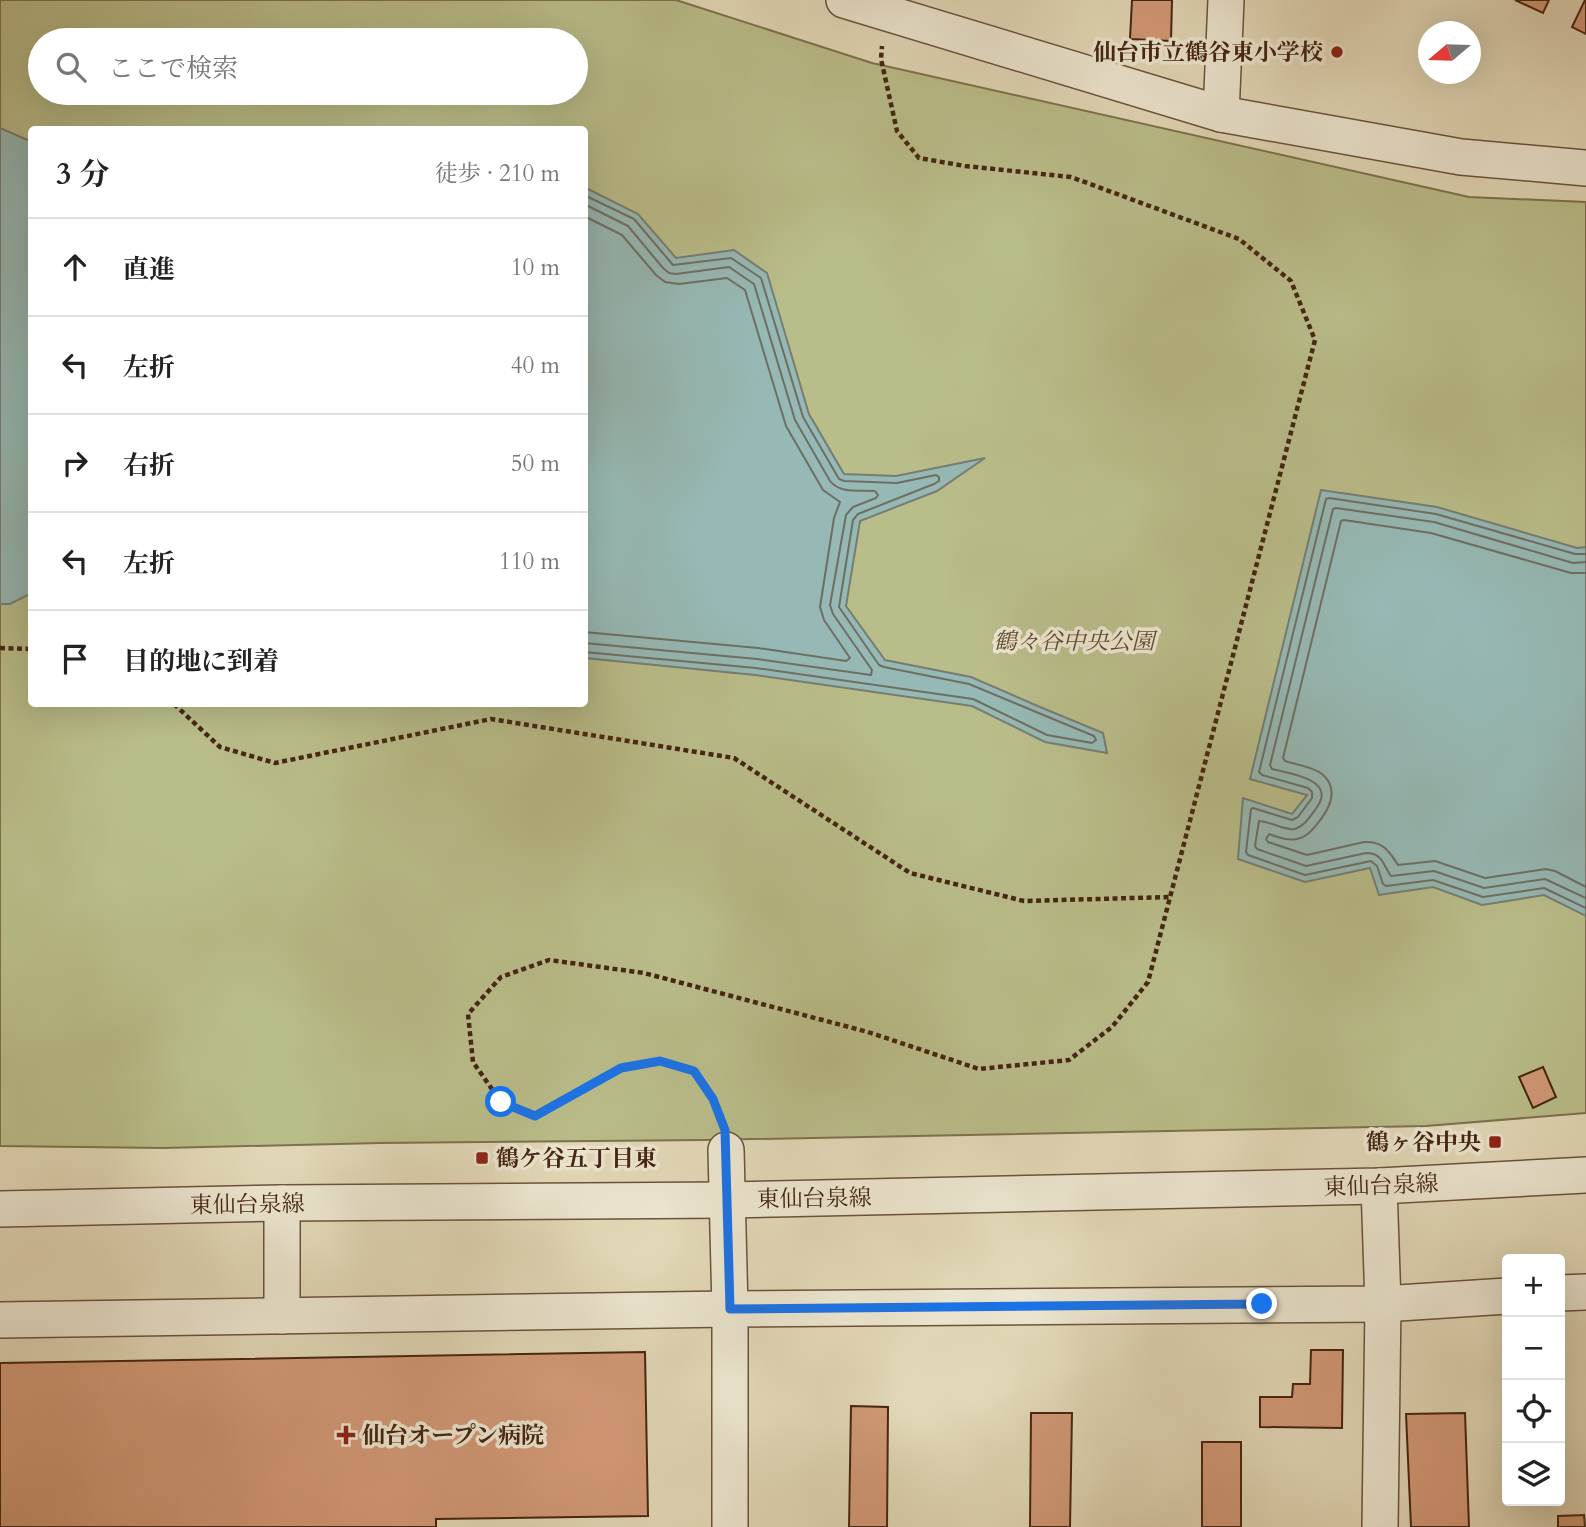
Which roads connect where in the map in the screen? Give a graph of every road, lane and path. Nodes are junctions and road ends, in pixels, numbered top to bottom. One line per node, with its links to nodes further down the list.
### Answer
1 (844, 0): 3 (street)
2 (1226, 0): 4 (street)
3 (888, 7): 4 (street); 9 (path)
4 (1221, 114): 5 (street)
5 (1586, 168)
6 (0, 648): 7 (path)
7 (28, 649)
8 (177, 707): 9 (path)
9 (1170, 897): 10 (path)
10 (726, 1150): 13 (street)
11 (1586, 1175): 12 (street, 東仙台泉線)
12 (1379, 1186): 13 (street, 東仙台泉線); 19 (street)
13 (727, 1200): 14 (street, 東仙台泉線); 20 (street)
14 (282, 1203): 15 (street, 東仙台泉線); 21 (street)
15 (0, 1209)
16 (1586, 1292): 17 (street)
17 (1565, 1293)
18 (1502, 1296): 19 (street)
19 (1383, 1304): 20 (street); 24 (street)
20 (730, 1309): 21 (street); 23 (street)
21 (282, 1316): 22 (street)
22 (0, 1320)
23 (730, 1527)
24 (1380, 1527)

